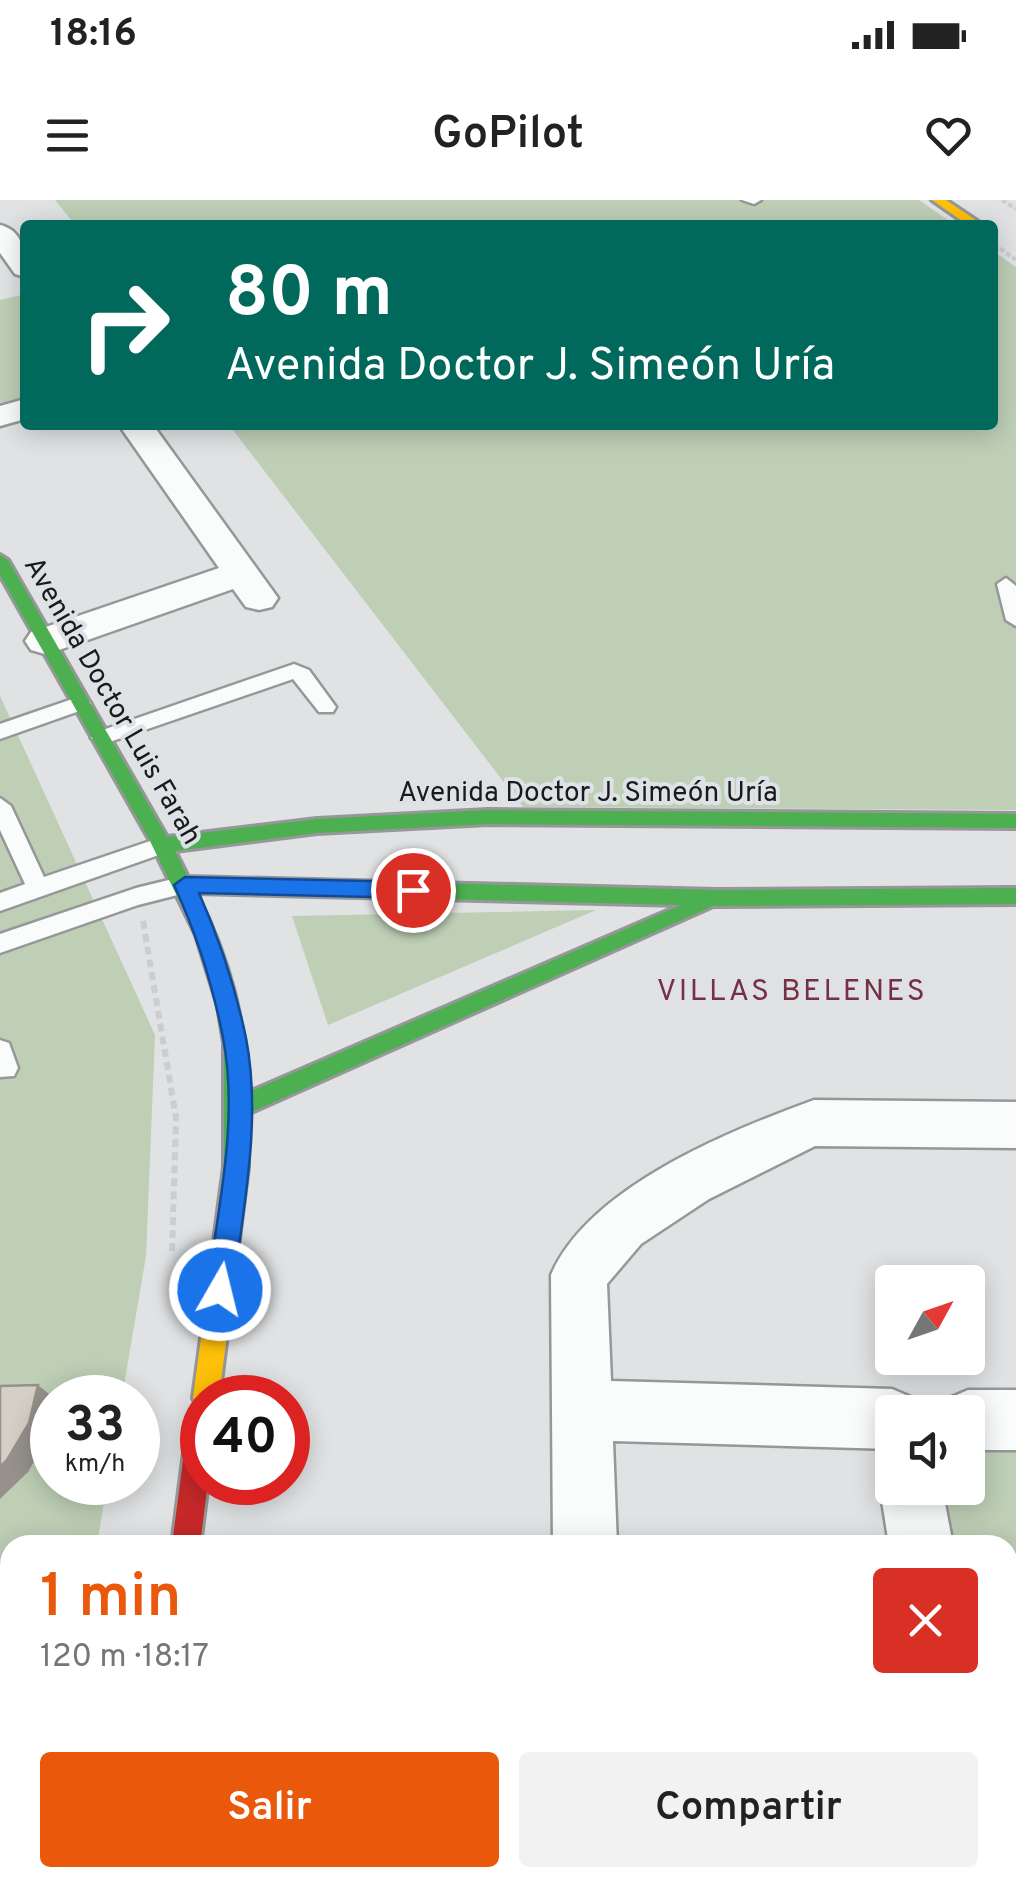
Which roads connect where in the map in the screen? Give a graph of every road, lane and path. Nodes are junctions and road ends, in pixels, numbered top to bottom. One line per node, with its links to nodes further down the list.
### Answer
1 (938, 200): 4 (street)
2 (1002, 200): 3 (path)
3 (1016, 209)
4 (970, 220)
5 (0, 233): 6 (street)
6 (20, 279)
7 (140, 430): 11 (street)
8 (0, 560): 11 (street, Avenida Doctor Luis Farah)
9 (1006, 584): 10 (lane)
10 (1016, 620)
11 (45, 641): 12 (street, Avenida Doctor Luis Farah)
12 (81, 703): 14 (lane); 15 (street, Avenida Doctor Luis Farah)
13 (326, 707): 15 (lane)
14 (0, 732)
15 (101, 738): 18 (street, Avenida Doctor Luis Farah)
16 (0, 806): 20 (lane)
17 (1016, 821): 18 (street, Avenida Doctor J. Simeón Uría)
18 (162, 844): 19 (street, Avenida Doctor Luis Farah); 20 (lane)
19 (185, 885): 22 (lane); 23 (street); 26 (street, Avenida Doctor Luis Farah)
20 (38, 888): 24 (lane)
21 (1016, 896): 23 (street)
22 (136, 897): 25 (lane); 28 (path)
23 (718, 898): 26 (street)
24 (0, 902)
25 (0, 944)
26 (239, 1107): 29 (street, Avenida Doctor Luis Farah)
27 (1016, 1125): 30 (street)
28 (172, 1256)
29 (209, 1375)
30 (582, 1410): 31 (street); 37 (street)
31 (875, 1419)
32 (985, 1420): 33 (street)
33 (1016, 1420)
34 (191, 1505): 36 (street)
35 (914, 1505): 38 (street)
36 (187, 1535)
37 (586, 1535)
38 (918, 1535)

